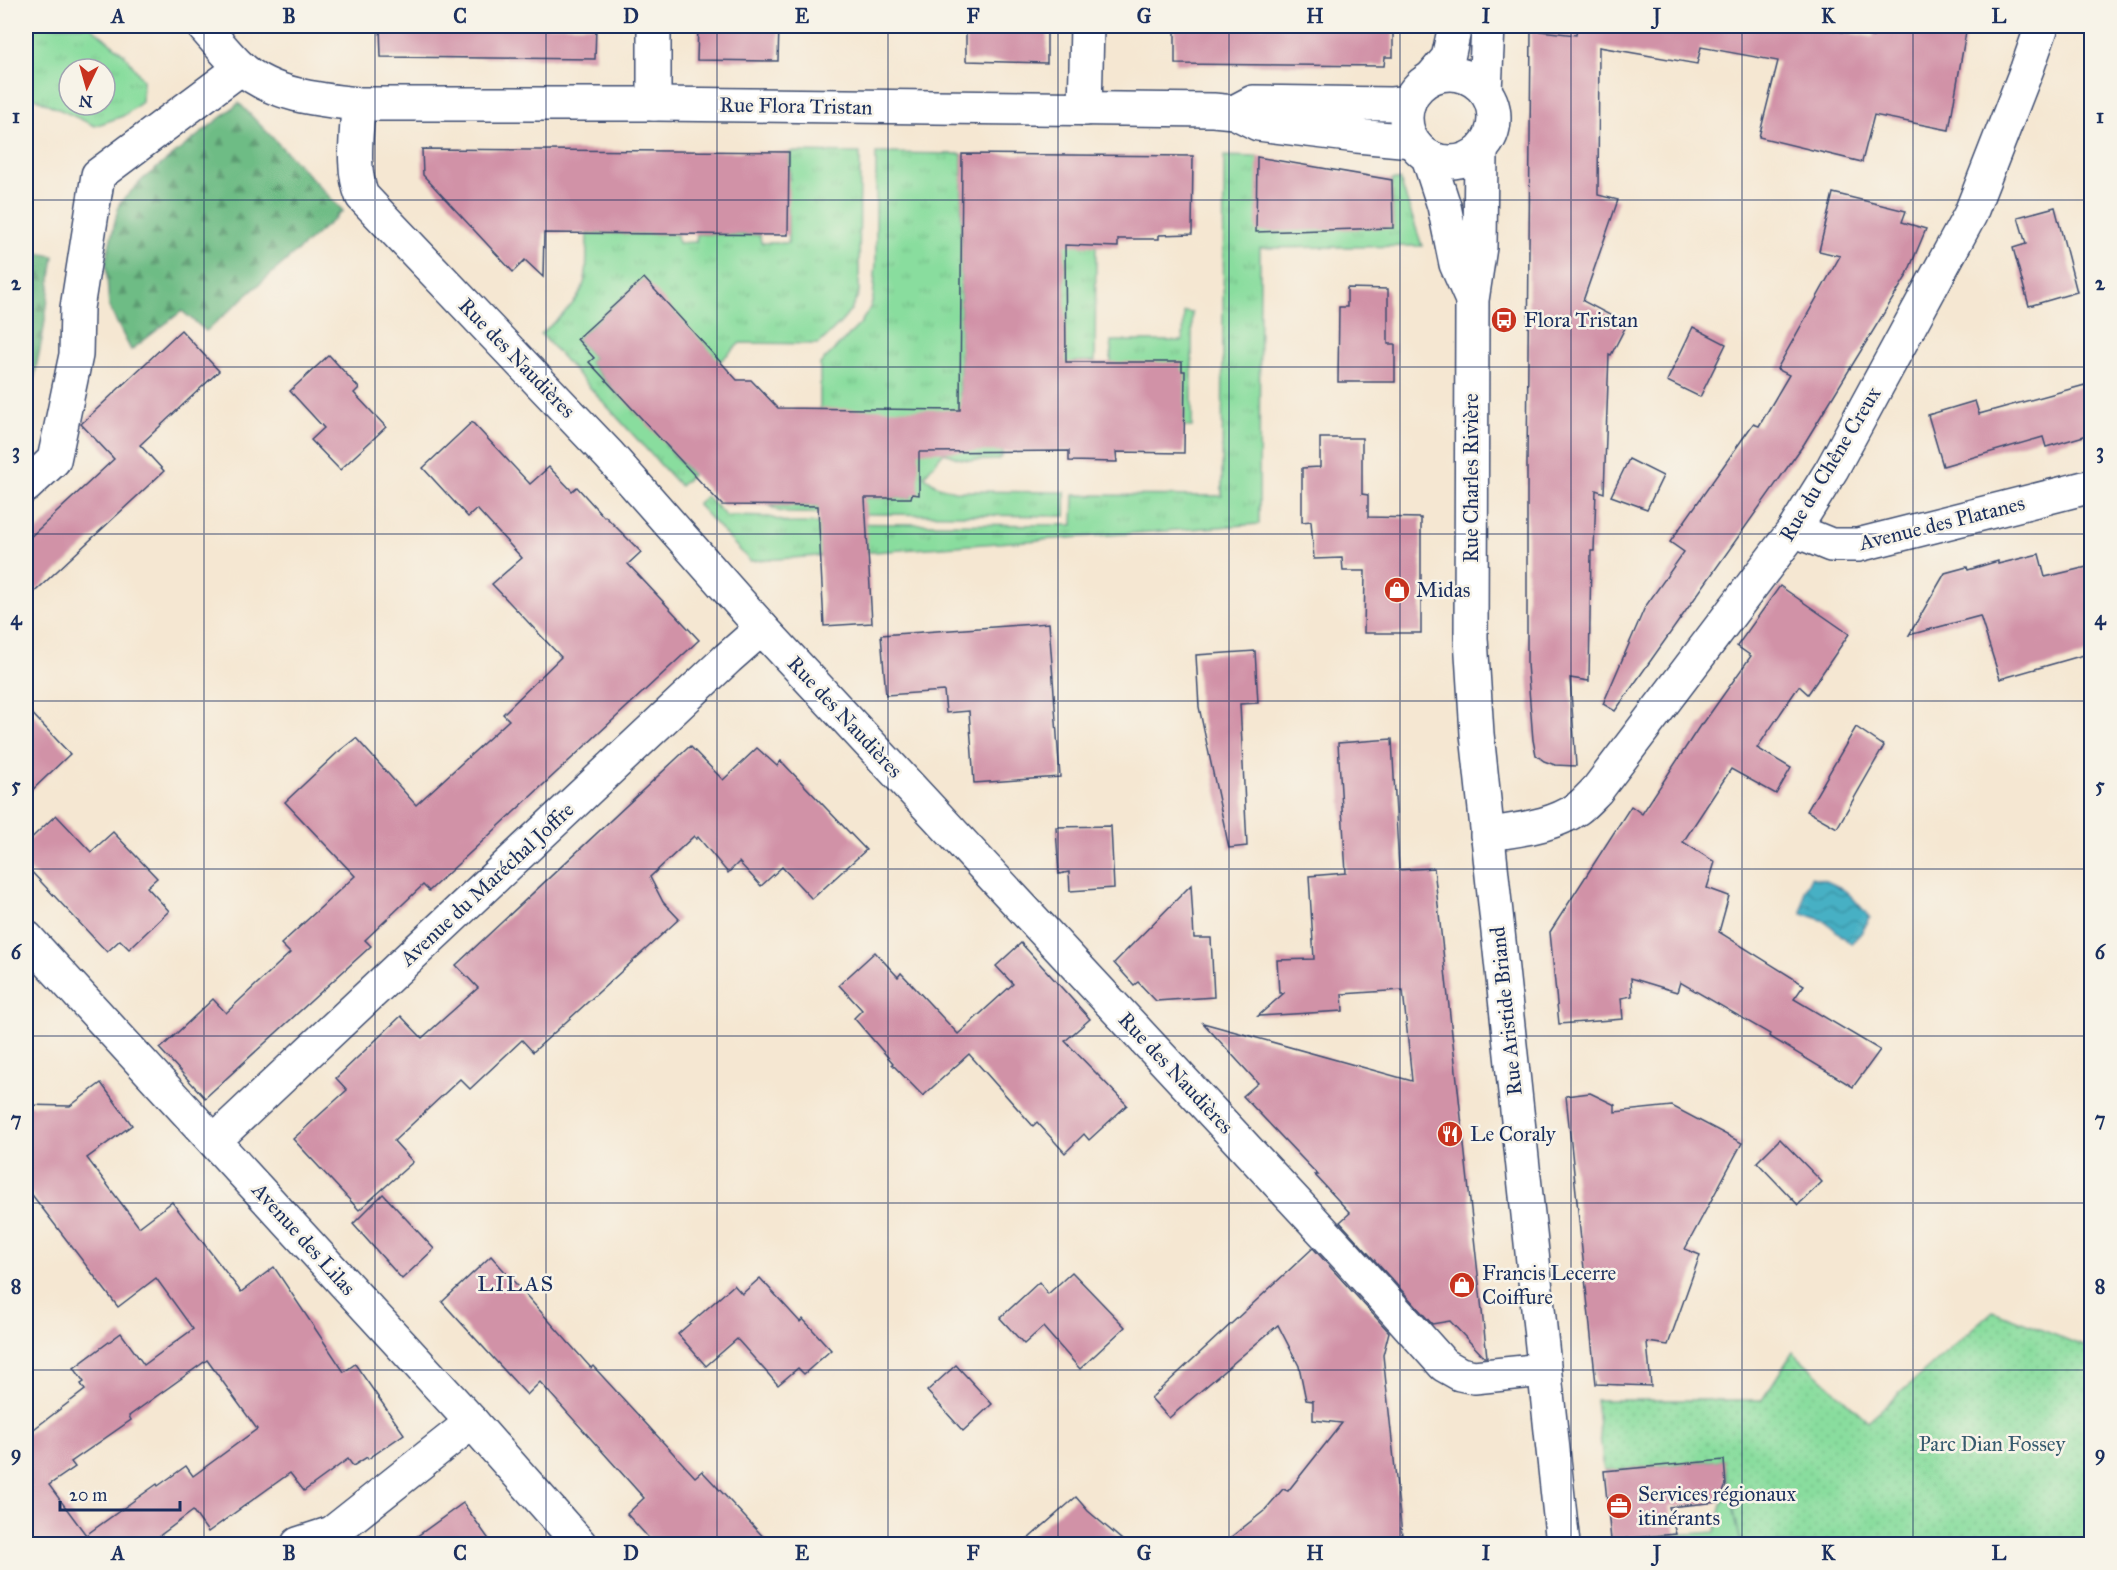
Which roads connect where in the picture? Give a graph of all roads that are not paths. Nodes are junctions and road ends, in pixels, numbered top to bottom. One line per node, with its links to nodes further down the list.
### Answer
1 (203, 26): 7 (street)
2 (654, 26): 12 (street)
3 (1087, 26): 13 (street)
4 (1455, 26): 8 (street)
5 (1488, 26): 9 (street, Rue Charles Rivière)
6 (2042, 26): 20 (street, Rue du Chêne Creux)
7 (241, 68): 11 (street); 18 (street)
8 (1431, 78): 9 (street); 10 (street)
9 (1485, 91): 16 (street, Rue Charles Rivière)
10 (1409, 102): 14 (street, Rue Flora Tristan); 15 (street, Rue Charles Rivière)
11 (358, 104): 12 (street, Rue Flora Tristan); 21 (street, Rue des Naudières)
12 (654, 104): 13 (street, Rue Flora Tristan)
13 (1085, 109): 14 (street, Rue Flora Tristan)
14 (1234, 112): 15 (street, Rue Flora Tristan)
15 (1420, 149): 16 (street); 17 (street, Rue Charles Rivière)
16 (1481, 151): 17 (street, Rue Charles Rivière)
17 (1472, 300): 22 (street, Rue Charles Rivière)
18 (26, 486)
19 (2091, 486): 20 (street, Avenue des Platanes)
20 (1794, 530): 22 (street, Rue du Chêne Creux)
21 (762, 628): 24 (street, Avenue du Maréchal Joffre); 25 (street, Rue des Naudières)
22 (1487, 835): 25 (street, Rue Aristide Briand)
23 (26, 937): 24 (street, Avenue des Lilas)
24 (214, 1141): 26 (street, Avenue des Lilas)
25 (1544, 1370): 29 (street, Rue Aristide Briand)
26 (472, 1422): 27 (street); 28 (street, Avenue des Lilas)
27 (298, 1545)
28 (580, 1545)
29 (1563, 1545)

